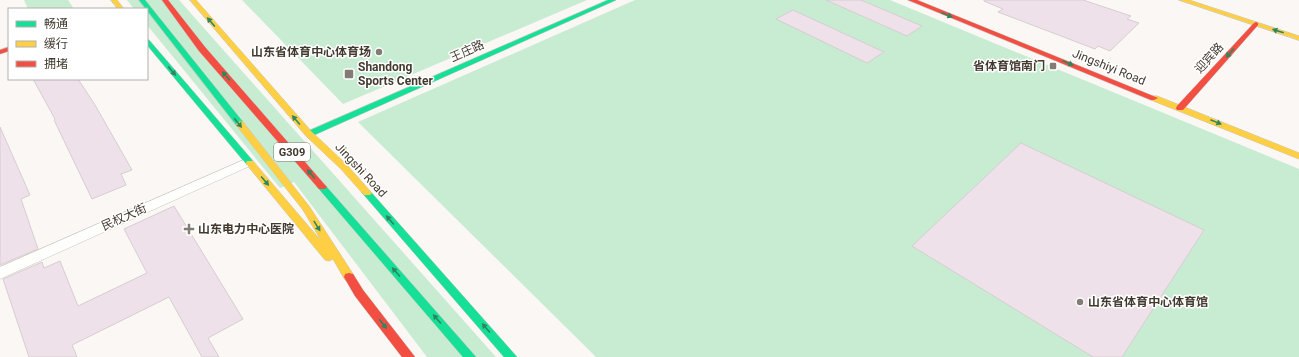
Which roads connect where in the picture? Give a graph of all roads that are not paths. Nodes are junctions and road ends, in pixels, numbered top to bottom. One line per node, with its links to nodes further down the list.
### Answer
1 (114, 0): 8 (main road)
2 (142, 0): 17 (main road, G309, one-way to 17)
3 (165, 0): 19 (main road, G309, one-way to 3)
4 (193, 0): 13 (main road, Jingshi Road, one-way to 4)
5 (613, 0): 13 (main road, 王庄路)
6 (911, 0): 12 (main road, Jingshiyi Road, one-way to 12)
7 (1182, 0): 9 (main road)
8 (120, 8)
9 (1256, 24): 10 (main road, one-way to 9); 12 (main road, 迎宾路, one-way to 12)
10 (1299, 38)
11 (148, 42): 15 (main road, one-way to 15)
12 (1180, 108): 14 (main road, Jingshiyi Road, one-way to 14)
13 (309, 134): 20 (main road, Jingshi Road, one-way to 13)
14 (1299, 156)
15 (248, 162): 16 (street, 民权大街); 17 (main road, one-way to 17)
16 (0, 273)
17 (359, 293): 18 (main road, G309, one-way to 18)
18 (409, 357)
19 (470, 357)
20 (511, 357)

